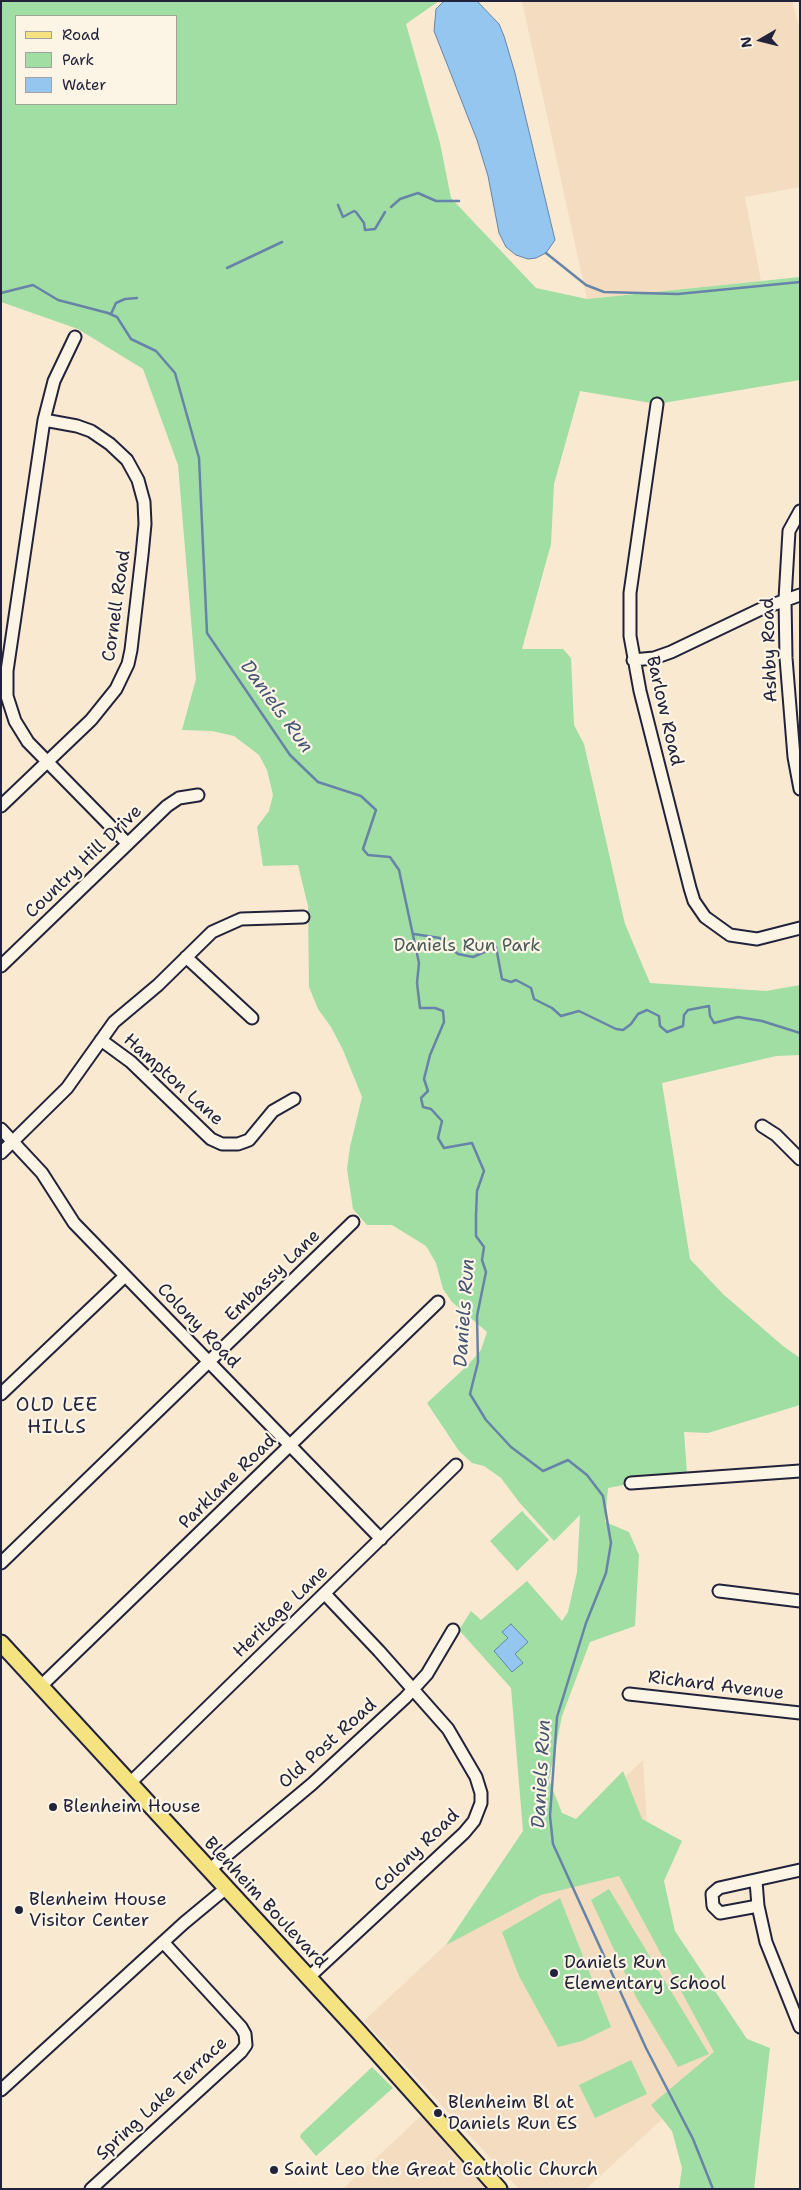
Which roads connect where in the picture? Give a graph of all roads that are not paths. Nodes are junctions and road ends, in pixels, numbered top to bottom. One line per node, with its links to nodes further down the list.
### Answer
1 (74, 337): 3 (street)
2 (657, 404): 7 (street, Barlow Road)
3 (44, 420): 9 (street); 9 (street, Cornell Road)
4 (800, 511): 6 (street, Ashby Road)
5 (800, 595): 6 (street)
6 (785, 599): 7 (street); 8 (street, Ashby Road)
7 (633, 660): 15 (street, Barlow Road)
8 (795, 716): 10 (street, Ashby Road)
9 (47, 762): 12 (street, Cornell Road); 13 (street)
10 (800, 790)
11 (198, 795): 13 (street, Country Hill Drive)
12 (1, 806)
13 (127, 844): 17 (street, Country Hill Drive)
14 (303, 916): 16 (street)
15 (800, 928)
16 (186, 957): 18 (street); 19 (street)
17 (1, 966)
18 (252, 1018)
19 (100, 1040): 20 (street, Hampton Lane); 23 (street)
20 (294, 1099)
21 (762, 1126): 25 (street)
22 (1, 1129): 23 (street, Colony Road)
23 (13, 1141): 24 (street); 27 (street, Colony Road)
24 (1, 1153)
25 (800, 1159)
26 (353, 1222): 29 (street, Embassy Lane)
27 (125, 1276): 29 (street, Colony Road); 30 (street)
28 (438, 1302): 31 (street, Parklane Road)
29 (209, 1362): 31 (street, Colony Road); 36 (street, Embassy Lane)
30 (1, 1394)
31 (290, 1446): 35 (street, Colony Road); 42 (street, Parklane Road)
32 (456, 1465): 35 (street, Heritage Lane)
33 (799, 1473): 34 (street)
34 (631, 1483)
35 (381, 1538): 38 (street, Heritage Lane)
36 (1, 1563)
37 (719, 1591): 39 (street)
38 (325, 1594): 43 (street, Colony Road); 46 (street, Heritage Lane)
39 (800, 1601)
40 (453, 1630): 43 (street, Old Post Road)
41 (1, 1643): 42 (main road, Blenheim Boulevard)
42 (41, 1686): 46 (main road, Blenheim Boulevard)
43 (412, 1690): 47 (street, Old Post Road); 53 (street, Colony Road)
44 (629, 1694): 45 (street, Richard Avenue)
45 (800, 1713)
46 (130, 1783): 47 (main road, Blenheim Boulevard)
47 (209, 1870): 50 (main road, Blenheim Boulevard)
48 (800, 1870): 49 (street)
49 (756, 1880): 51 (street); 51 (street)
50 (225, 1889): 52 (street); 53 (main road, Blenheim Boulevard)
51 (758, 1906): 54 (street)
52 (163, 1942): 55 (street, Spring Lake Terrace); 57 (street)
53 (308, 1978): 59 (main road, Blenheim Boulevard)
54 (800, 2027)
55 (247, 2040): 56 (street); 58 (street, Spring Lake Terrace)
56 (259, 2041)
57 (1, 2090)
58 (91, 2189)
59 (499, 2189)

